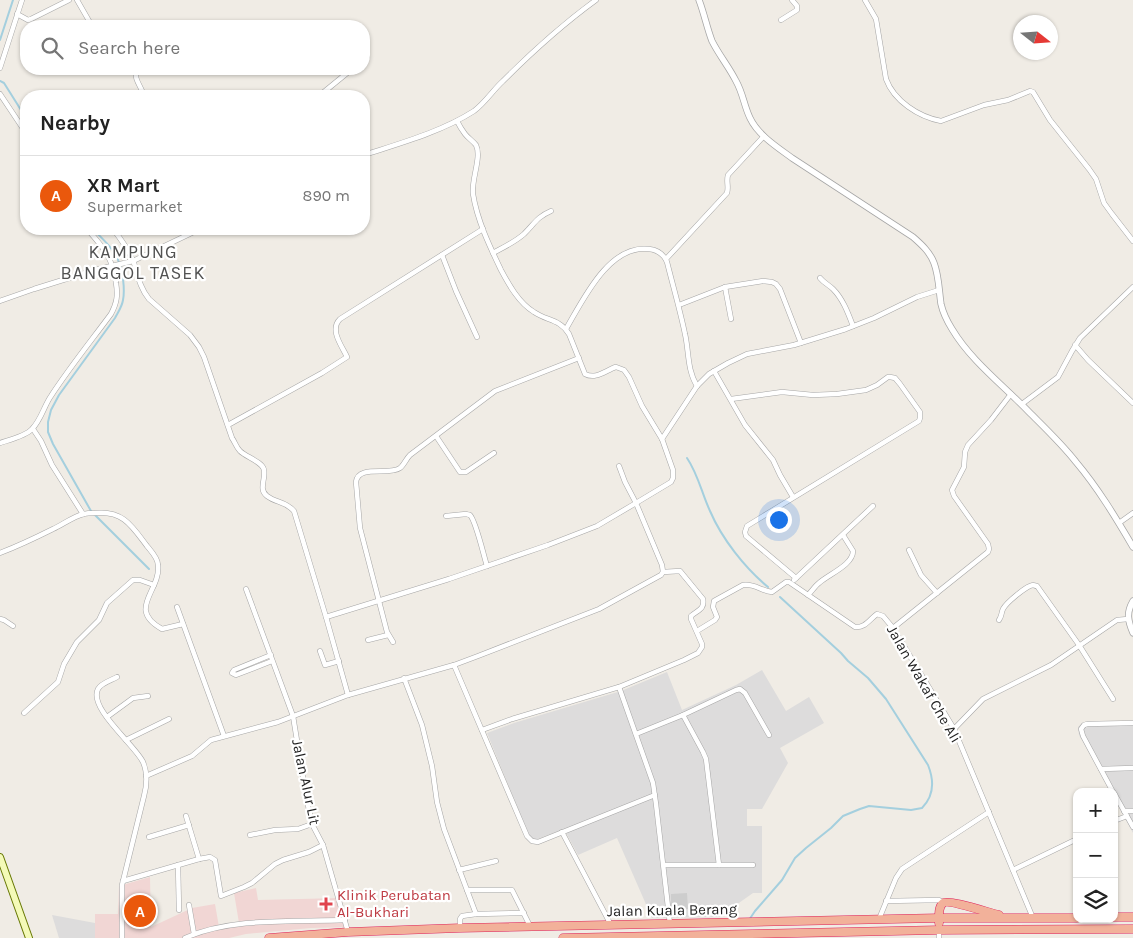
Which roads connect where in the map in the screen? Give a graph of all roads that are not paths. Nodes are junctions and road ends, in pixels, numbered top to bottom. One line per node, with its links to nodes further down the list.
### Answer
1 (22, 0): 8 (street)
2 (69, 0): 8 (street)
3 (77, 0): 9 (street)
4 (596, 0): 17 (street)
5 (699, 0): 19 (street)
6 (792, 0): 10 (street)
7 (865, 0): 26 (street)
8 (18, 14): 11 (street)
9 (89, 20)
10 (781, 20)
11 (0, 68)
12 (136, 75): 14 (street)
13 (345, 75): 15 (street)
14 (142, 90)
15 (326, 90)
16 (0, 94): 18 (street)
17 (457, 121): 20 (street); 22 (street)
18 (20, 124)
19 (764, 136): 29 (street); 35 (street)
20 (370, 153)
21 (551, 211): 27 (street)
22 (483, 229): 27 (street); 28 (street)
23 (92, 235): 31 (street)
24 (116, 235): 30 (street)
25 (188, 235): 30 (street)
26 (1133, 242)
27 (493, 253): 40 (street)
28 (442, 254): 41 (street); 51 (street)
29 (666, 259): 37 (street); 40 (street)
30 (132, 262): 31 (street); 51 (street)
31 (115, 266): 36 (street); 52 (street)
32 (820, 278): 39 (street)
33 (725, 287): 37 (street); 38 (street); 42 (street)
34 (1133, 287): 43 (street)
35 (939, 290): 39 (street); 47 (street)
36 (0, 301)
37 (679, 305): 46 (street)
38 (730, 319)
39 (853, 326): 42 (street)
40 (566, 329): 44 (street)
41 (477, 337)
42 (801, 343): 45 (street)
43 (1075, 345): 49 (street); 50 (street)
44 (579, 358): 53 (street); 54 (street)
45 (714, 371): 46 (street); 48 (street)
46 (697, 386): 54 (street)
47 (1011, 394): 49 (street); 75 (street)
48 (731, 398): 58 (street); 58 (street)
49 (1022, 404): 64 (street)
50 (1133, 404)
51 (228, 425): 80 (street)
52 (33, 429): 55 (street); 62 (street)
53 (436, 436): 56 (street); 78 (street)
54 (662, 438): 59 (street)
55 (0, 443)
56 (494, 453)
57 (619, 466): 59 (street)
58 (793, 497): 71 (street)
59 (636, 503): 69 (street); 70 (street)
60 (873, 506): 65 (street)
61 (1133, 513): 64 (street)
62 (83, 514): 68 (street); 73 (street)
63 (446, 516): 69 (street)
64 (1118, 523): 66 (street)
65 (843, 535): 71 (street); 76 (street)
66 (1133, 547)
67 (909, 550): 75 (street)
68 (0, 553)
69 (487, 566): 78 (street)
70 (663, 572): 87 (street); 97 (street)
71 (796, 578): 72 (street)
72 (791, 583): 76 (street, Jalan Wakaf Che Ali); 87 (street)
73 (154, 584): 84 (street); 104 (street)
74 (246, 588): 94 (street, Jalan Alur Lit)
75 (937, 593): 86 (street)
76 (808, 595): 86 (street, Jalan Wakaf Che Ali)
77 (1133, 601): 81 (street)
78 (379, 602): 80 (street); 89 (street)
79 (177, 607): 84 (street)
80 (326, 617): 96 (street)
81 (1128, 618): 88 (street); 92 (street)
82 (0, 619): 85 (street)
83 (999, 620): 92 (street)
84 (182, 624): 114 (street)
85 (13, 626)
86 (893, 628): 110 (street, Jalan Wakaf Che Ali)
87 (697, 631): 100 (street)
88 (1133, 633)
89 (388, 635): 90 (street); 91 (street)
90 (368, 640)
91 (393, 642)
92 (1079, 645): 103 (street); 110 (street)
93 (320, 651): 96 (street)
94 (271, 655): 95 (street, Jalan Alur Lit); 95 (street)
95 (272, 661): 106 (street, Jalan Alur Lit)
96 (339, 661): 101 (street)
97 (454, 664): 99 (street); 111 (street)
98 (118, 677): 107 (street)
99 (404, 678): 101 (street); 142 (street)
100 (619, 687): 111 (street); 112 (street)
101 (348, 695): 106 (street)
102 (148, 696): 107 (street)
103 (1113, 699)
104 (24, 714)
105 (683, 715): 112 (street); 113 (street); 139 (street)
106 (293, 716): 114 (street); 127 (street, Jalan Alur Lit)
107 (107, 717): 115 (street)
108 (169, 719): 115 (street)
109 (1133, 723): 117 (street)
110 (954, 729): 123 (street, Jalan Wakaf Che Ali)
111 (482, 730): 130 (street)
112 (636, 734): 120 (street)
113 (769, 735)
114 (224, 736): 118 (street)
115 (126, 740): 118 (street)
116 (1133, 768): 117 (street)
117 (1101, 769): 119 (street)
118 (146, 776): 144 (street)
119 (1112, 788)
120 (655, 794): 130 (street); 138 (street)
121 (1118, 800): 124 (street)
122 (1133, 811): 124 (street)
123 (989, 812): 143 (street, Jalan Wakaf Che Ali); 146 (street)
124 (1125, 813): 126 (street); 129 (street)
125 (186, 816): 128 (street)
126 (1118, 819)
127 (312, 824): 131 (street); 134 (street, Jalan Alur Lit)
128 (188, 825): 132 (street); 136 (street)
129 (1133, 828)
130 (562, 832): 162 (street)
131 (250, 835)
132 (149, 836)
133 (1073, 841): 143 (street)
134 (323, 845): 136 (street); 159 (street, Jalan Alur Lit)
135 (0, 857): 174 (main road)
136 (199, 859): 141 (street)
137 (496, 861): 142 (street)
138 (664, 865): 139 (street); 161 (street)
139 (719, 865): 140 (street)
140 (753, 865)
141 (178, 866): 144 (street); 149 (street)
142 (459, 870): 145 (street)
143 (1013, 870): 156 (street, Jalan Wakaf Che Ali)
144 (123, 882): 175 (street)
145 (467, 890): 150 (street); 151 (street)
146 (886, 901): 147 (street); 158 (street)
147 (942, 903): 154 (highway); 155 (highway)
148 (189, 905): 168 (street)
149 (178, 910)
150 (524, 913): 151 (street); 163 (street)
151 (476, 914): 165 (street)
152 (1118, 917): 153 (highway)
153 (1133, 917)
154 (939, 918): 155 (highway, Jalan Kuala Berang); 158 (highway, Jalan Kuala Berang); 170 (highway)
155 (1010, 918): 156 (highway, Jalan Kuala Berang)
156 (1034, 918): 157 (highway, Jalan Kuala Berang)
157 (1073, 918)
158 (879, 919): 161 (highway, Jalan Kuala Berang)
159 (345, 920): 160 (street); 167 (street, Jalan Alur Lit)
160 (311, 921): 168 (street); 169 (street)
161 (670, 924): 162 (highway, Jalan Kuala Berang)
162 (611, 925): 164 (highway, Jalan Kuala Berang)
163 (530, 926): 164 (highway, Jalan Kuala Berang); 165 (highway, Jalan Kuala Berang)
164 (566, 926): 179 (highway)
165 (460, 928): 167 (highway, Jalan Kuala Berang)
166 (1133, 929): 170 (highway, Jalan Kuala Berang)
167 (348, 932): 169 (highway, Jalan Kuala Berang)
168 (194, 934): 176 (street)
169 (311, 934): 177 (highway, Jalan Kuala Berang)
170 (939, 934): 171 (highway, Jalan Kuala Berang)
171 (785, 936): 173 (highway, Jalan Kuala Berang)
172 (649, 937): 173 (highway, Jalan Kuala Berang); 179 (highway, Jalan Kuala Berang)
173 (662, 937)
174 (29, 938)
175 (122, 938)
176 (185, 938)
177 (269, 938)
178 (563, 938): 179 (highway, Jalan Kuala Berang)
179 (584, 938)

